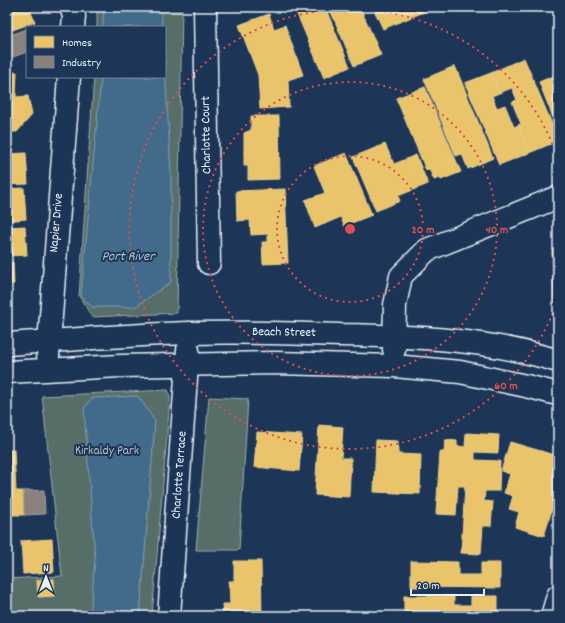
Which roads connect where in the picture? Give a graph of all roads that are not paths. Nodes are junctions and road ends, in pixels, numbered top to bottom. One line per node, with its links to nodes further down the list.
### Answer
1 (71, 7): 3 (street)
2 (205, 7): 6 (street, Charlotte Court)
3 (73, 26)
4 (69, 78): 9 (street, Napier Drive)
5 (558, 197): 8 (street)
6 (209, 263)
7 (188, 333): 8 (street, Beach Street); 9 (street, Beach Street); 12 (street, Charlotte Terrace)
8 (395, 336): 11 (street, Beach Street); 13 (street)
9 (48, 342): 10 (street, Beach Street); 14 (street, Napier Drive)
10 (7, 344)
11 (558, 361)
12 (188, 365): 13 (street); 14 (street); 18 (street, Charlotte Terrace)
13 (394, 366): 16 (street)
14 (47, 370): 15 (street)
15 (7, 372)
16 (558, 394)
17 (558, 596): 19 (street)
18 (169, 616)
19 (552, 616)

